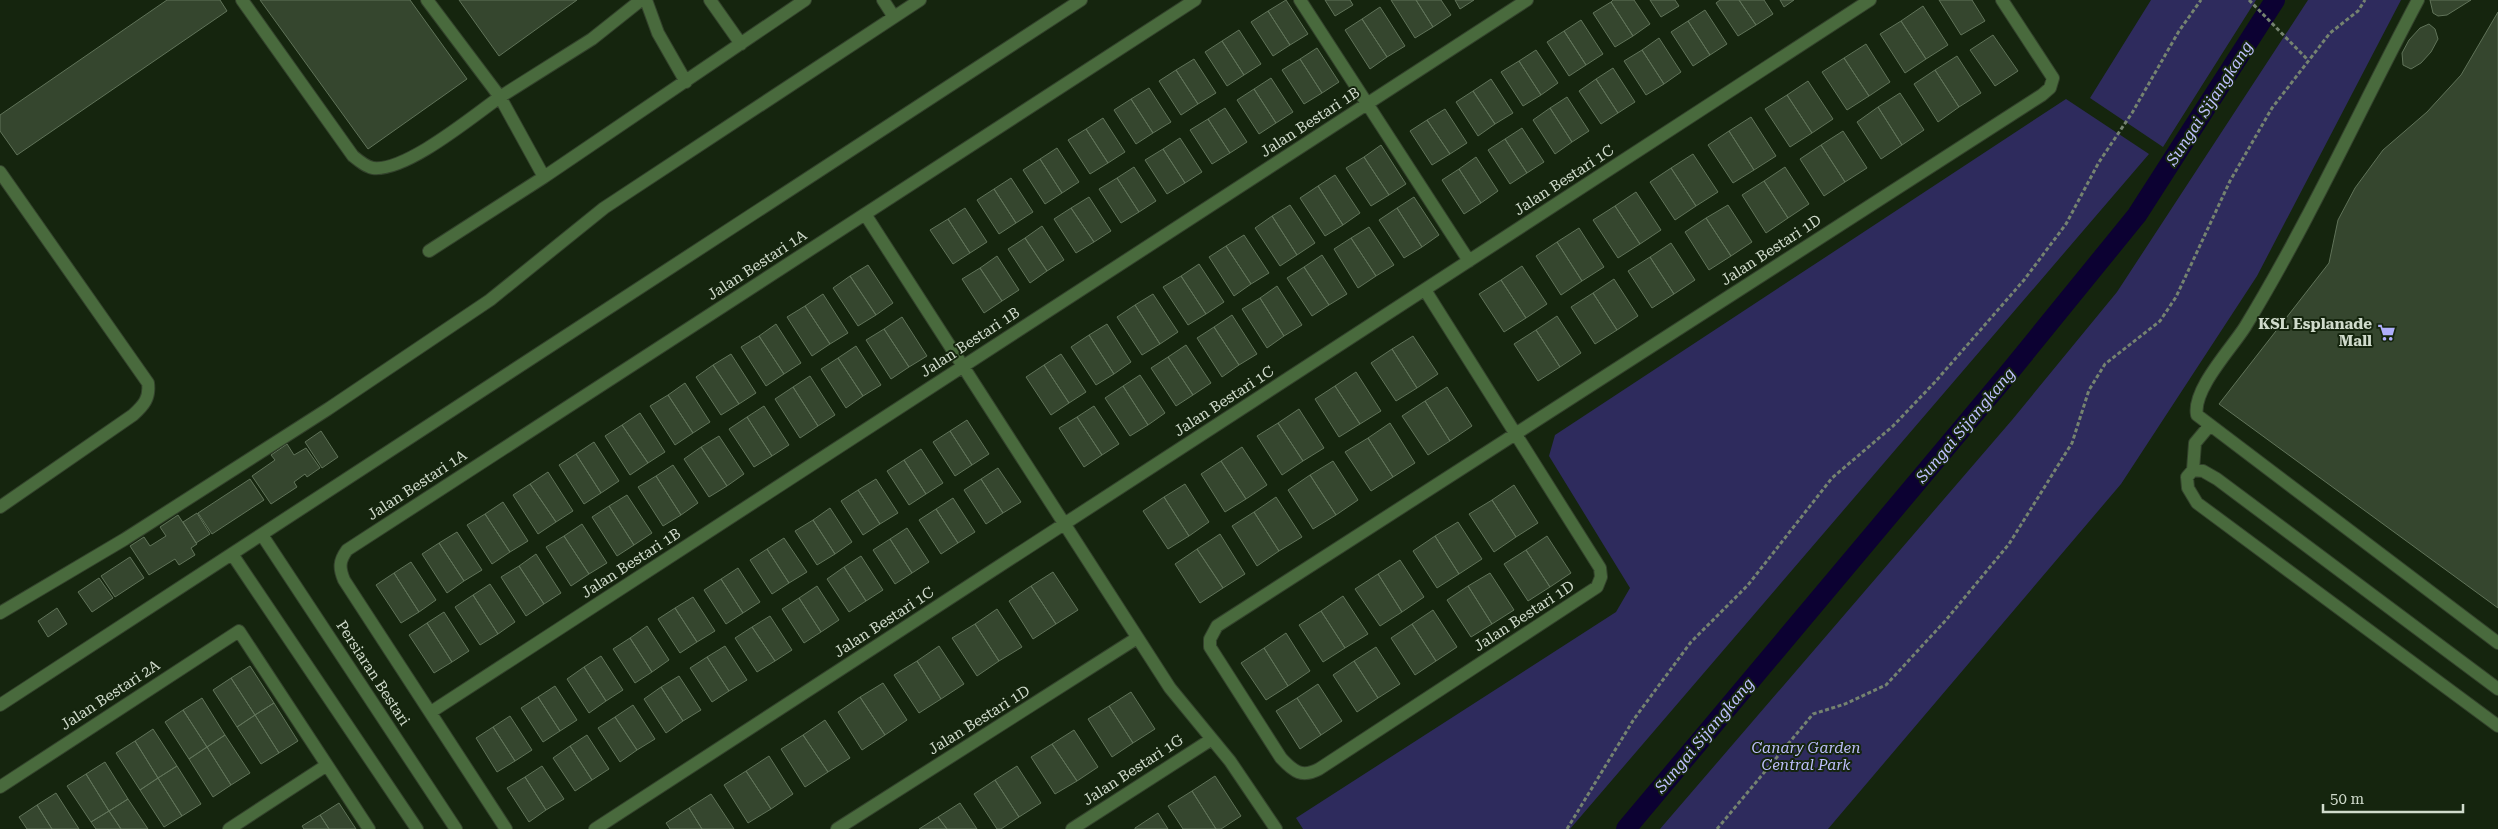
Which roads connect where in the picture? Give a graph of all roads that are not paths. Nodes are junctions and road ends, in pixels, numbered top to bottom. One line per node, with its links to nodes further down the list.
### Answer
1 (242, 0): 19 (street)
2 (427, 0): 19 (street)
3 (642, 0): 19 (street)
4 (646, 0): 18 (street)
5 (710, 0): 17 (street)
6 (805, 0): 17 (street)
7 (883, 0): 16 (street)
8 (920, 0): 16 (street)
9 (1081, 0): 33 (street)
10 (1195, 0): 23 (street, Jalan Bestari 1A)
11 (1300, 0): 20 (street)
12 (1527, 0): 20 (street, Jalan Bestari 1B)
13 (1870, 0): 25 (street, Jalan Bestari 1C)
14 (2002, 0): 29 (street, Jalan Bestari 1D)
15 (2418, 0): 28 (street)
16 (894, 17): 35 (street)
17 (741, 44): 18 (street)
18 (686, 82): 22 (street)
19 (500, 97): 22 (street)
20 (1367, 104): 25 (street); 27 (street, Jalan Bestari 1B)
21 (0, 172): 31 (street)
22 (544, 177): 24 (street)
23 (865, 214): 27 (street); 40 (street, Jalan Bestari 1A)
24 (429, 251)
25 (1469, 261): 26 (street, Jalan Bestari 1C)
26 (1425, 290): 29 (street); 32 (street, Jalan Bestari 1C)
27 (964, 366): 32 (street); 40 (street, Jalan Bestari 1B)
28 (2210, 424): 30 (street); 37 (street)
29 (1517, 433): 29 (street, Jalan Bestari 1D)
30 (2193, 470): 38 (street); 41 (street)
31 (0, 507)
32 (1064, 525): 36 (street); 50 (street, Jalan Bestari 1C)
33 (262, 535): 34 (street); 48 (street, Persiaran Bestari)
34 (232, 554): 39 (street); 47 (street)
35 (1, 609)
36 (1138, 638): 42 (street); 51 (street, Jalan Bestari 1D)
37 (2498, 644)
38 (2498, 689)
39 (0, 705)
40 (431, 712): 49 (street)
41 (2498, 726)
42 (1212, 739): 52 (street, Jalan Bestari 1G); 53 (street)
43 (327, 766): 44 (street, Jalan Bestari 2A); 45 (street); 46 (street)
44 (0, 787)
45 (229, 829)
46 (368, 829)
47 (417, 829)
48 (456, 829)
49 (506, 829)
50 (595, 829)
51 (837, 829)
52 (1072, 829)
53 (1276, 829)

